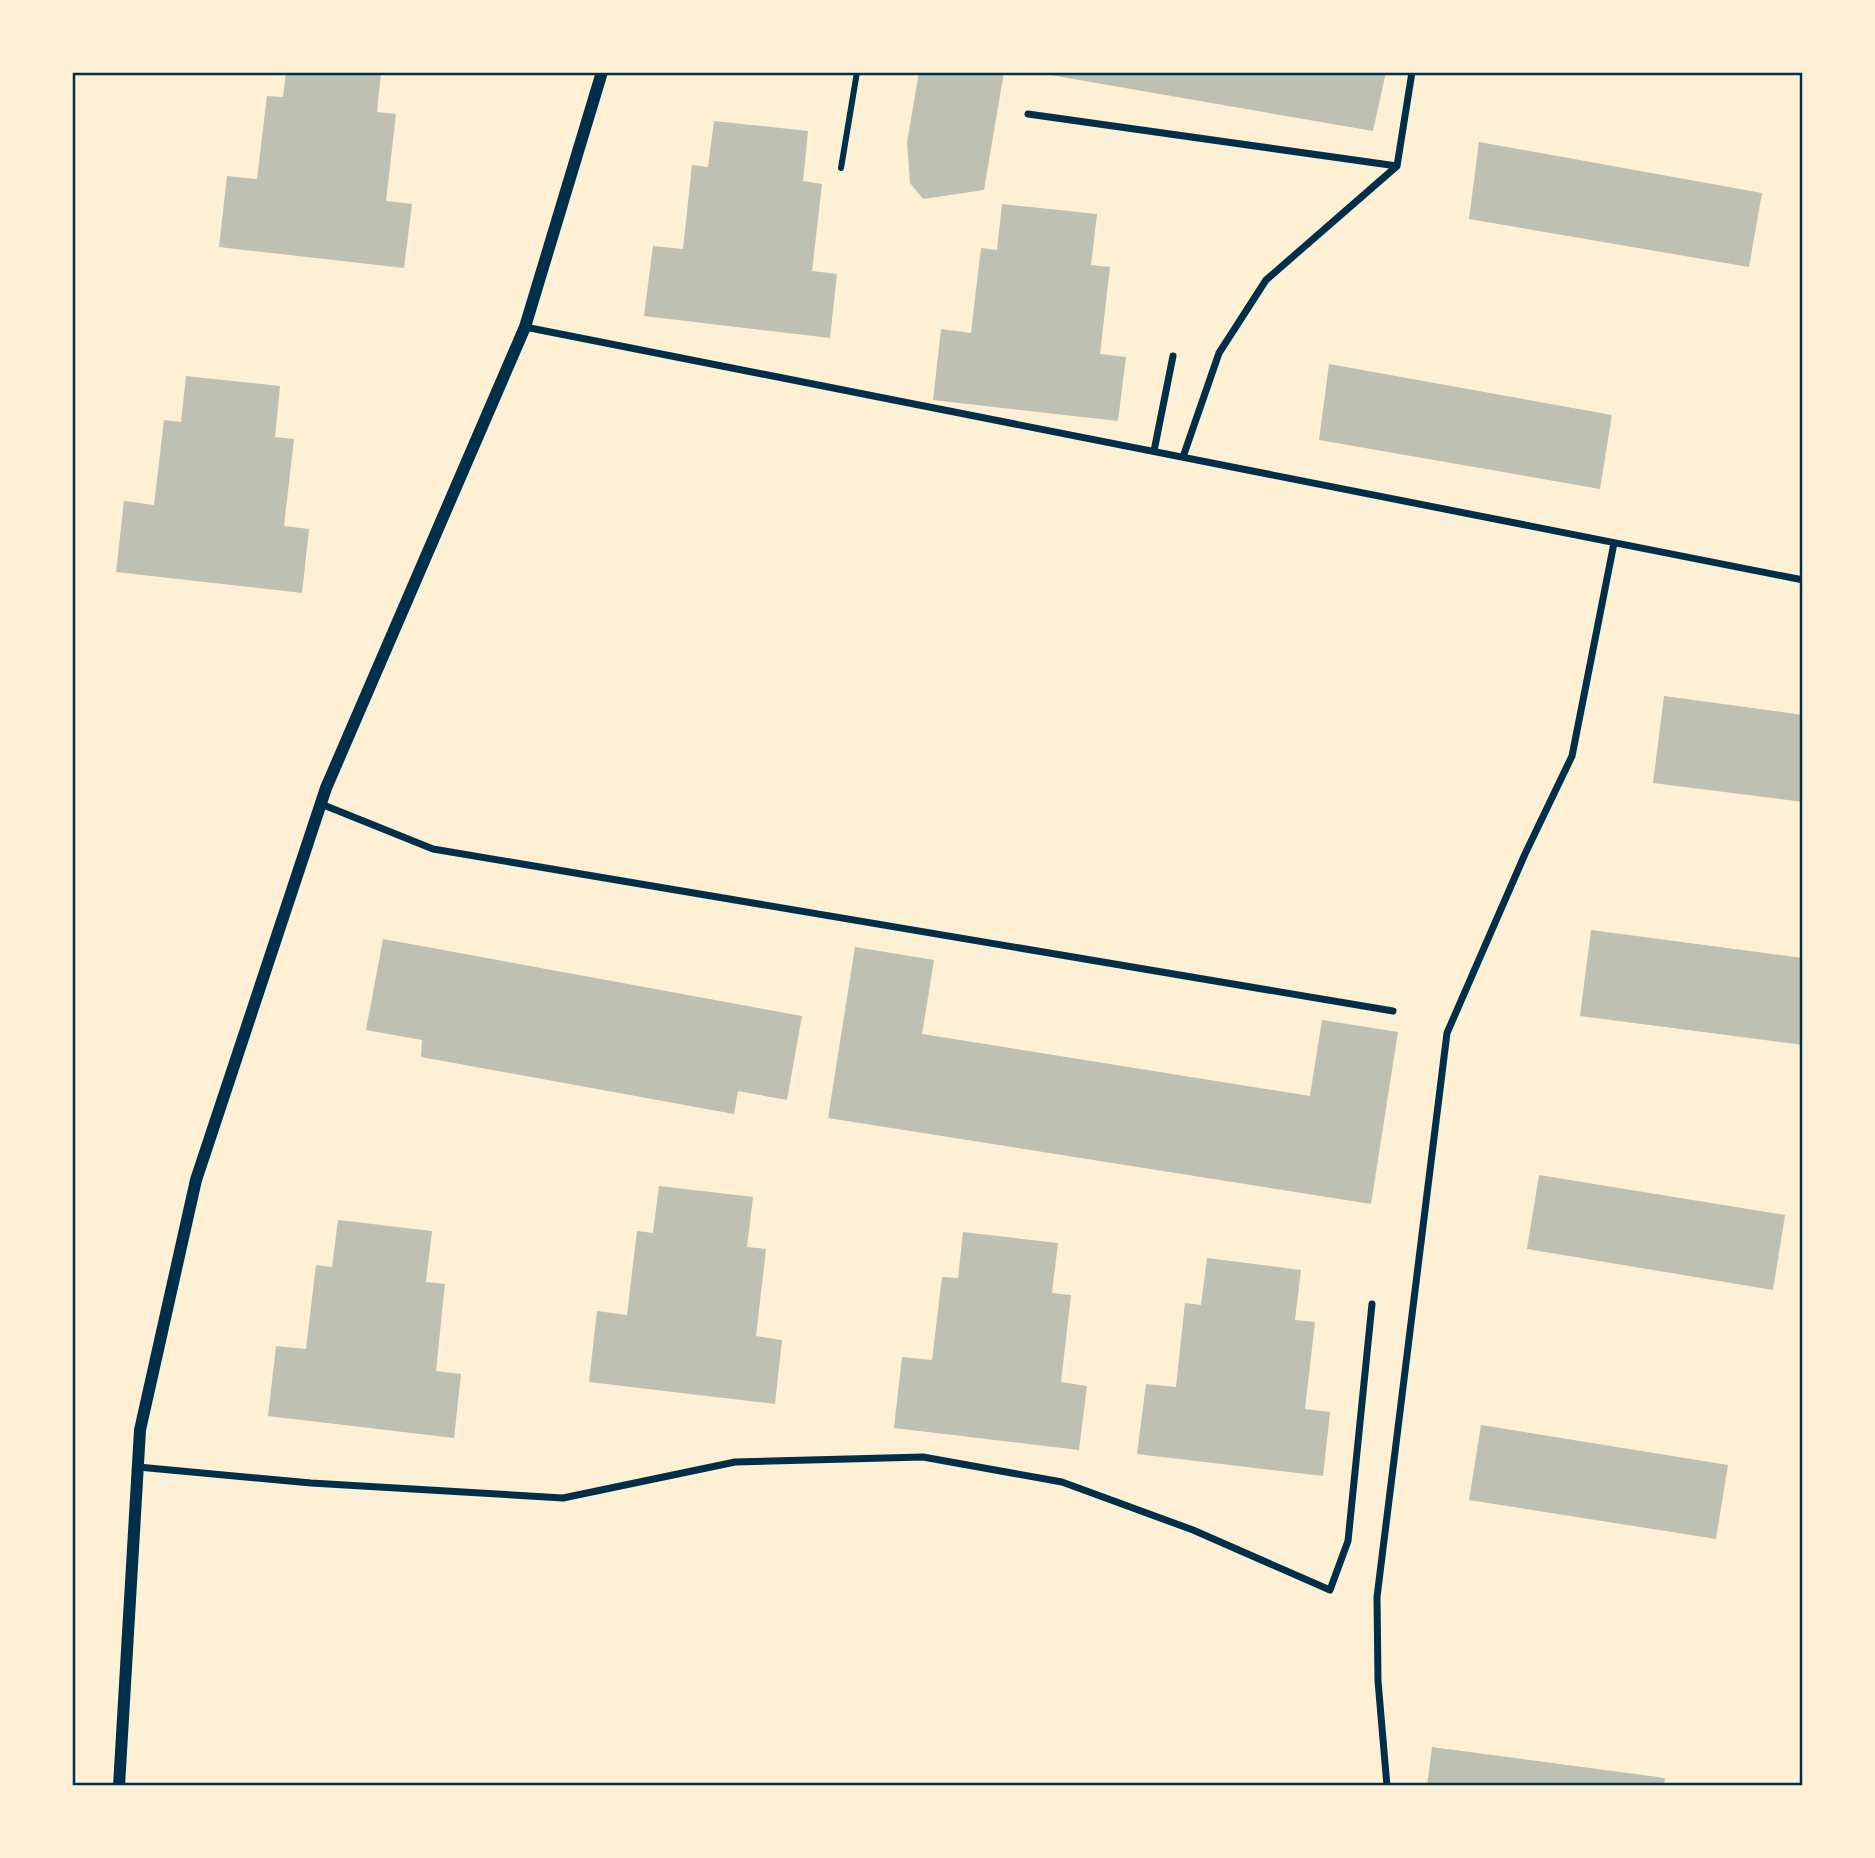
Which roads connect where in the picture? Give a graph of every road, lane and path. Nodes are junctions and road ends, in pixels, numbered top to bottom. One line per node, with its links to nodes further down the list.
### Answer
1 (602, 72): 7 (street)
2 (857, 72): 6 (street)
3 (1412, 72): 5 (street)
4 (1028, 114): 5 (street)
5 (1397, 166): 10 (street)
6 (841, 168)
7 (525, 327): 9 (street); 13 (street)
8 (1173, 356): 9 (street)
9 (1154, 451): 10 (street)
10 (1183, 457): 11 (street)
11 (1615, 543): 12 (street); 18 (street)
12 (1803, 580)
13 (321, 804): 14 (street); 16 (street)
14 (1393, 1011)
15 (1372, 1304): 16 (street)
16 (138, 1467): 17 (street)
17 (119, 1786)
18 (1387, 1786)

